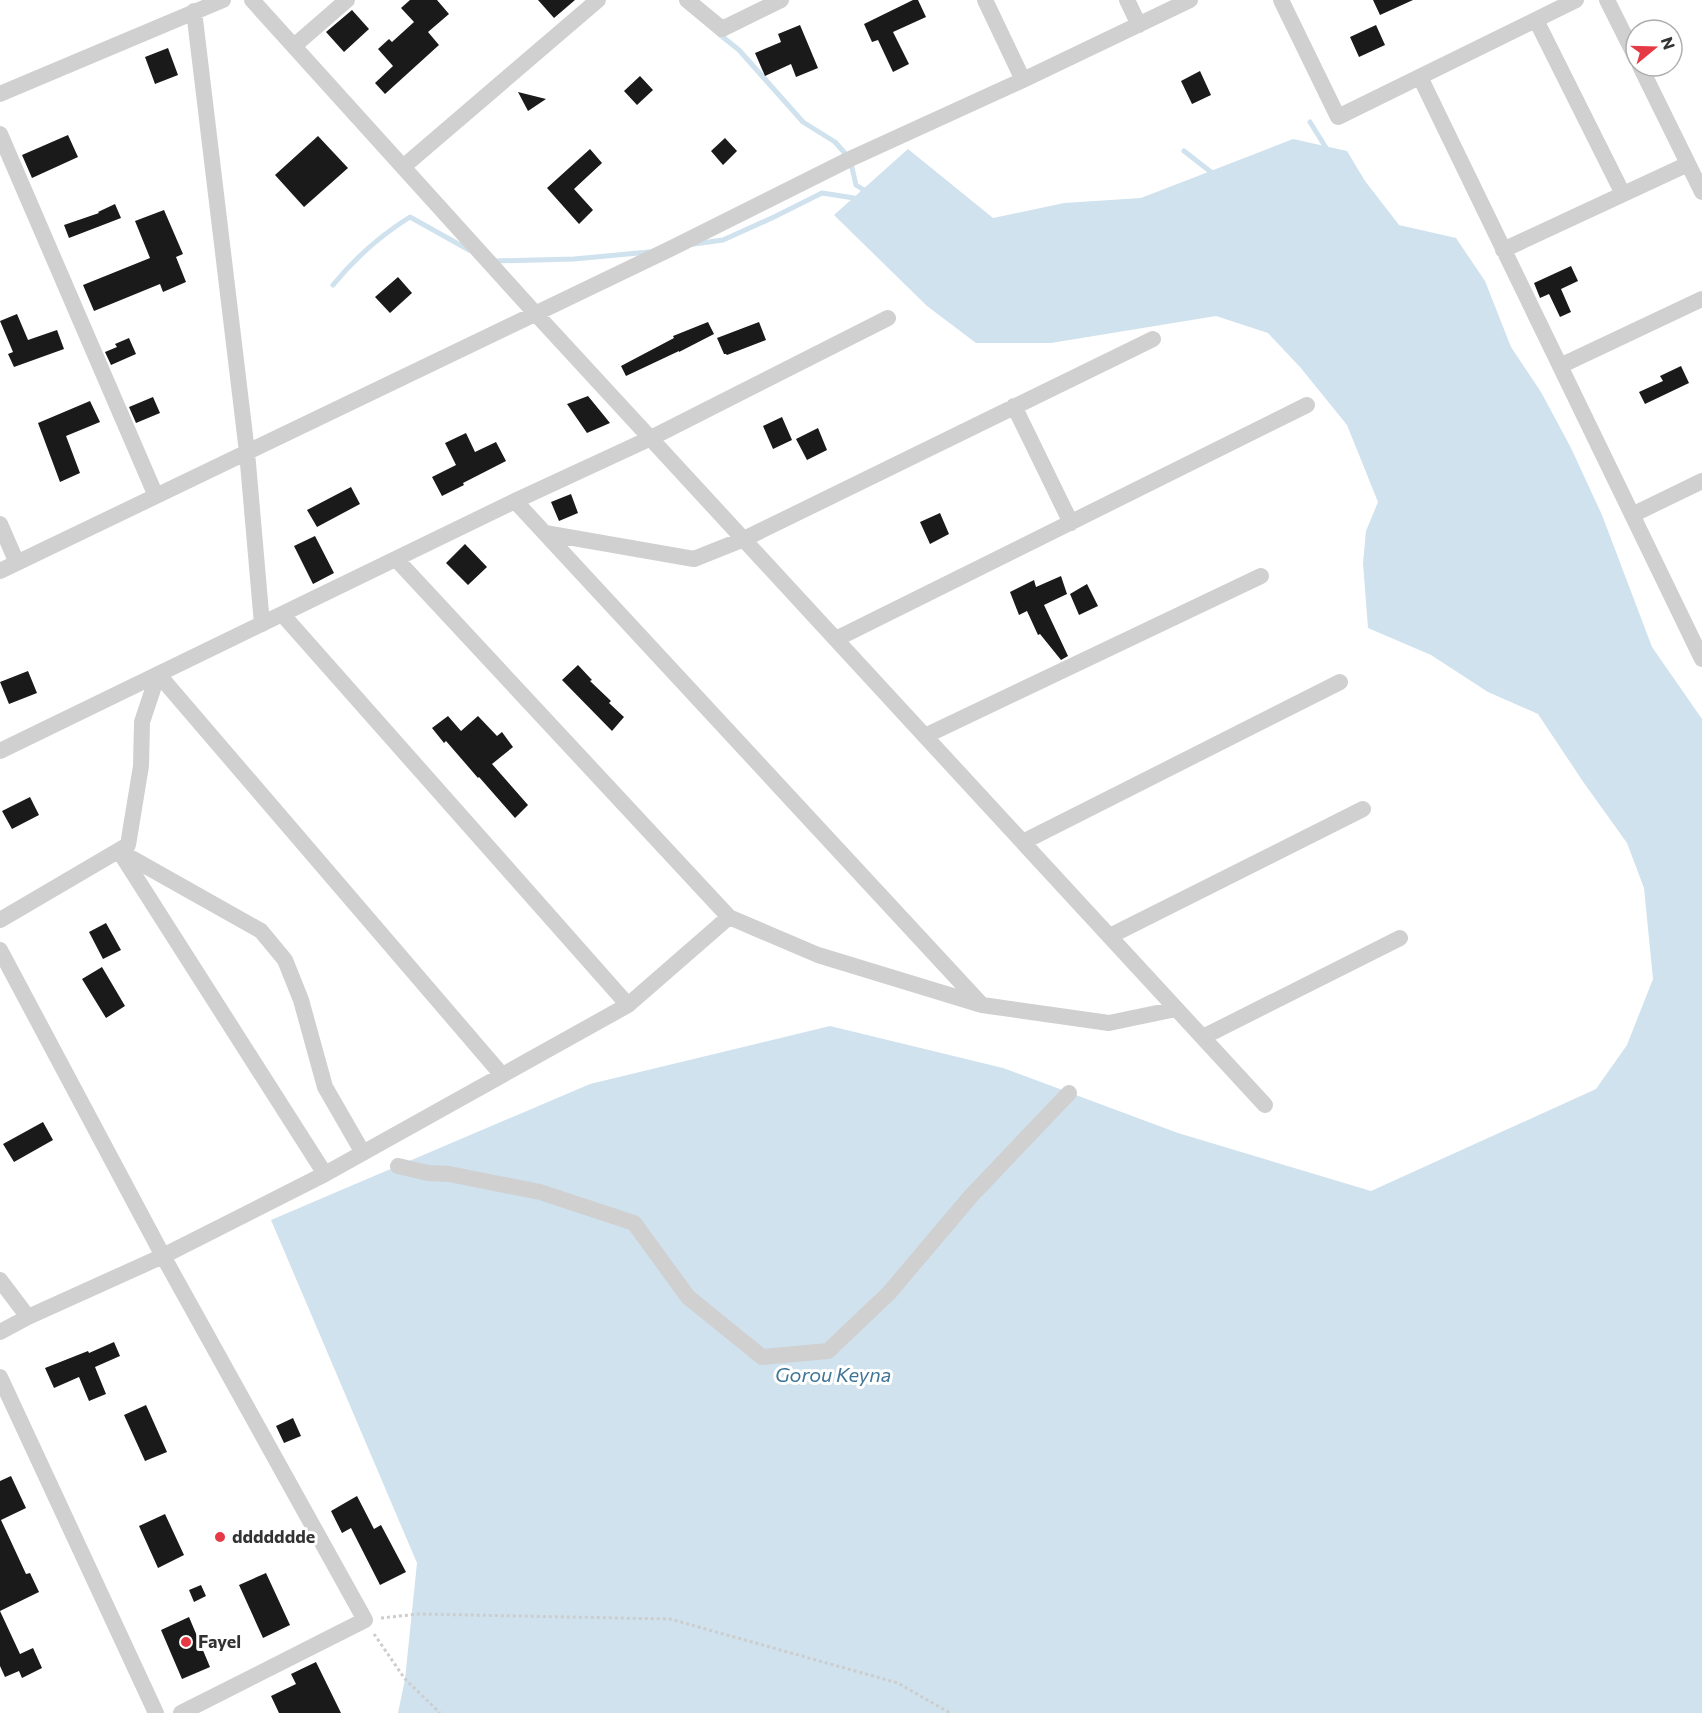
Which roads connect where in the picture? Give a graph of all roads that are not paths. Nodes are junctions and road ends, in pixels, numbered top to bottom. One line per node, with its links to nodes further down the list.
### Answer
1 (223, 0): 13 (street)
2 (252, 0): 17 (street)
3 (347, 0): 17 (street)
4 (598, 0): 24 (street)
5 (687, 0): 6 (street)
6 (781, 0)
7 (985, 0): 20 (street)
8 (1127, 0): 15 (street)
9 (1190, 0): 15 (street)
10 (1281, 0): 18 (street)
11 (1576, 0): 14 (street)
12 (1607, 0): 16 (street)
13 (194, 11): 21 (street); 36 (street)
14 (1536, 20): 18 (street); 26 (street)
15 (1139, 25): 20 (street)
16 (1624, 34)
17 (294, 46): 24 (street)
18 (1420, 77): 27 (street)
19 (1646, 78): 23 (street)
20 (1023, 80): 29 (street)
21 (0, 94)
22 (0, 134): 38 (street)
23 (1688, 164): 25 (street); 26 (street)
24 (403, 167): 29 (street)
25 (1702, 192)
26 (1623, 194): 27 (street)
27 (1503, 250): 32 (street)
28 (1702, 299): 32 (street)
29 (535, 313): 35 (street); 36 (street)
30 (888, 318): 35 (street)
31 (1153, 339): 34 (street)
32 (1560, 366): 40 (street)
33 (1307, 405): 41 (street)
34 (1014, 406): 41 (street); 44 (street)
35 (651, 438): 39 (street); 44 (street)
36 (247, 453): 38 (street); 50 (street)
37 (1702, 481): 40 (street)
38 (156, 496): 46 (street)
39 (516, 501): 43 (street); 45 (street)
40 (1632, 515): 52 (street)
41 (1071, 523): 51 (street)
42 (0, 524): 46 (street)
43 (545, 532): 44 (street); 66 (street)
44 (744, 539): 51 (street)
45 (396, 559): 49 (street); 60 (street)
46 (17, 563): 47 (street)
47 (0, 571)
48 (1261, 576): 55 (street)
49 (282, 614): 50 (street); 65 (street)
50 (262, 624): 53 (street)
51 (836, 639): 55 (street)
52 (1702, 659)
53 (158, 675): 56 (street); 59 (street); 69 (street)
54 (1340, 682): 58 (street)
55 (926, 736): 58 (street)
56 (4, 745)
57 (1363, 809): 62 (street)
58 (1023, 842): 62 (street)
59 (119, 851): 61 (street); 72 (street); 74 (street)
60 (729, 917): 65 (street); 66 (street)
61 (0, 920)
62 (1110, 936): 67 (street)
63 (1400, 938): 68 (street)
64 (0, 950): 75 (street)
65 (628, 1005): 69 (street)
66 (982, 1005): 67 (street)
67 (1176, 1009): 68 (street)
68 (1203, 1037): 71 (street)
69 (502, 1075): 72 (street)
70 (1069, 1093): 73 (street)
71 (1265, 1105)
72 (363, 1153): 74 (street)
73 (398, 1166)
74 (325, 1174): 75 (street)
75 (163, 1256): 77 (street); 81 (street)
76 (0, 1280): 77 (street)
77 (28, 1317): 78 (street)
78 (0, 1332)
79 (0, 1377): 80 (street)
80 (156, 1713)
81 (181, 1713)

